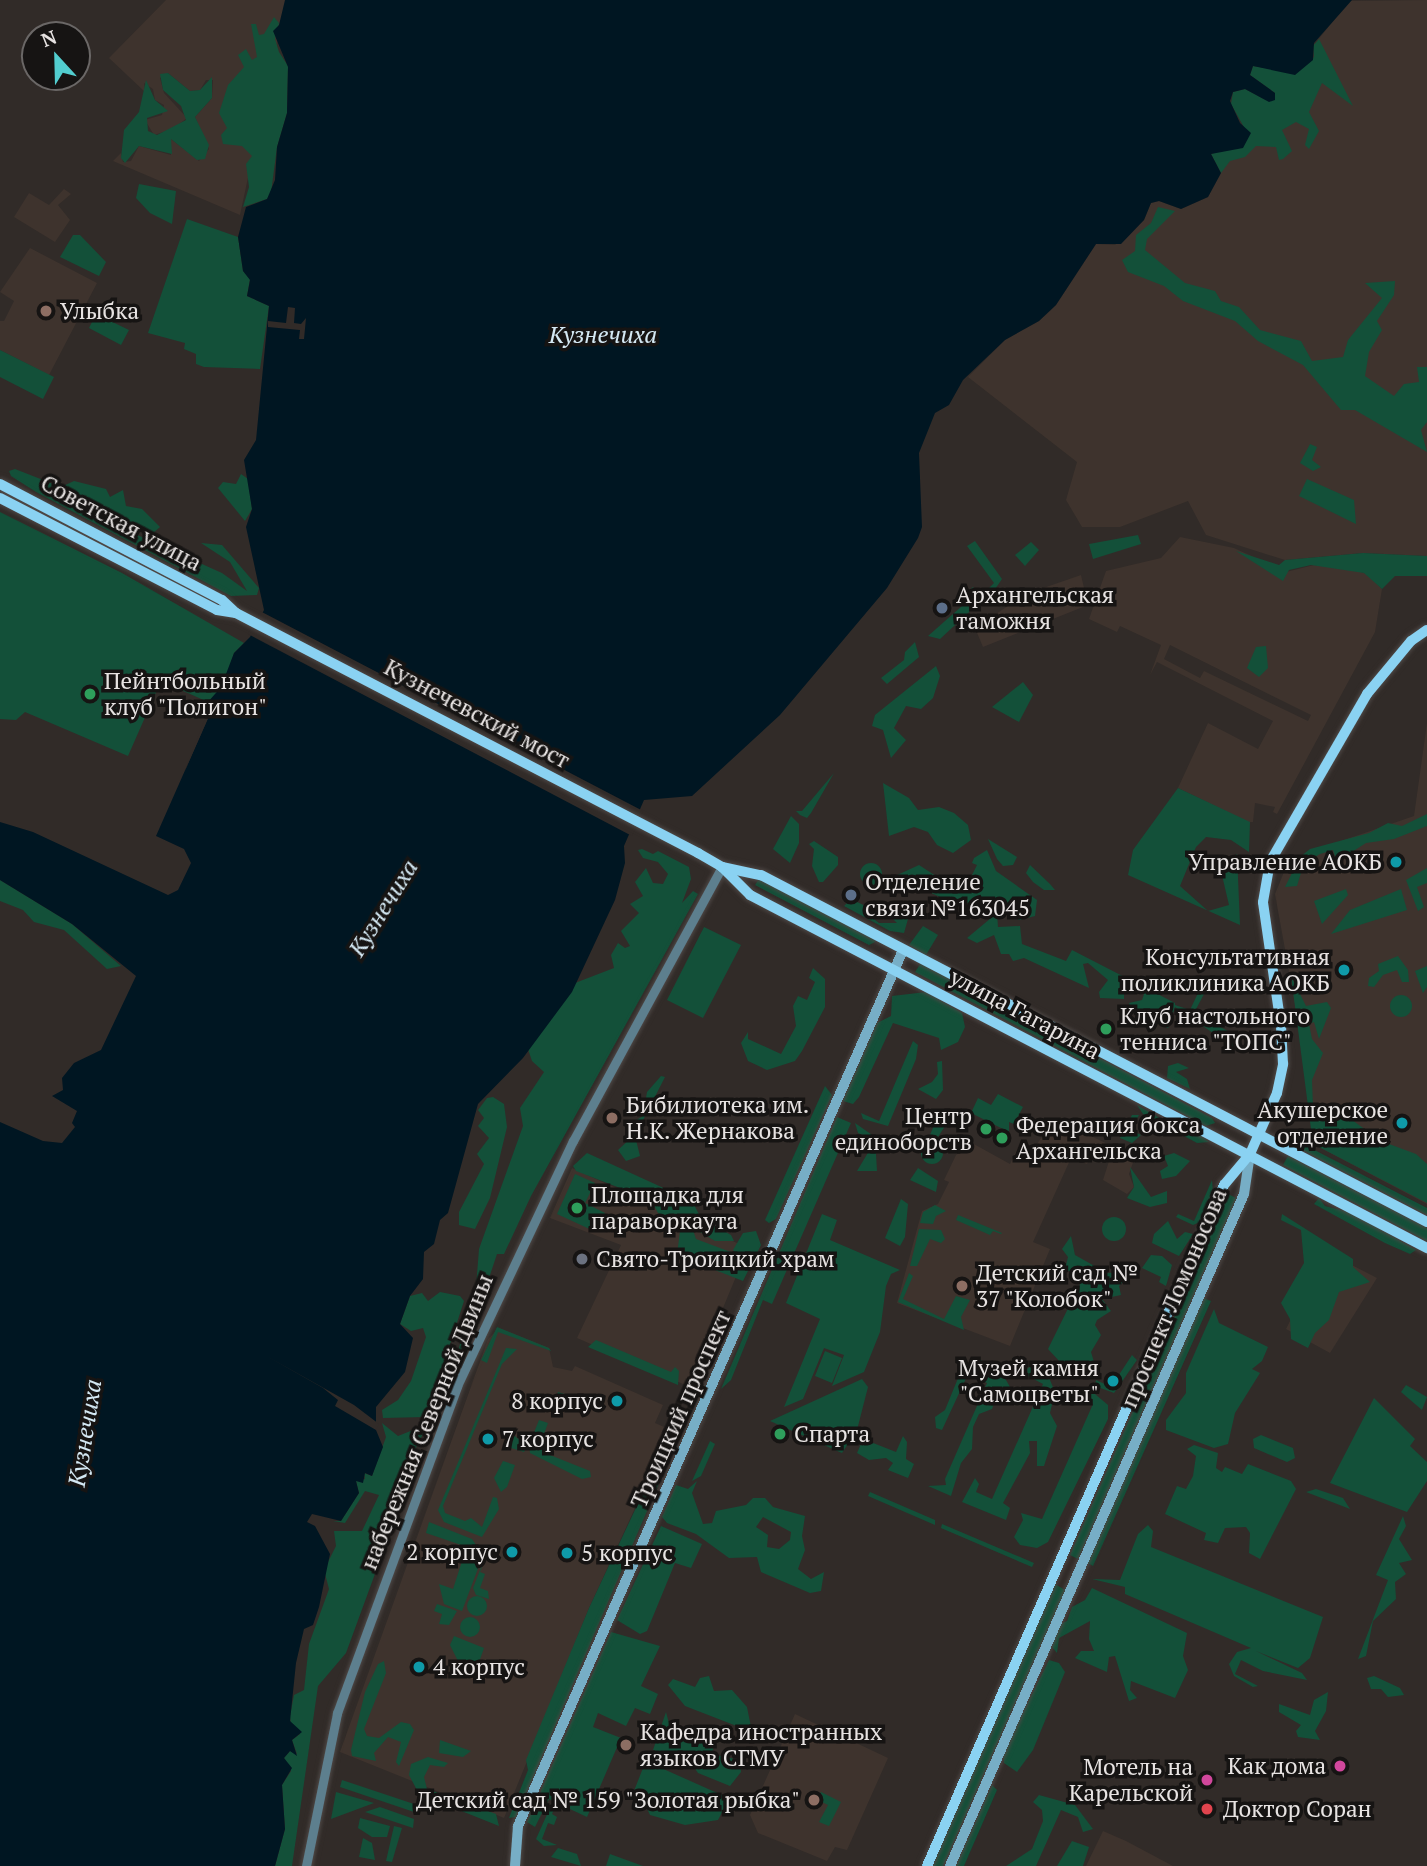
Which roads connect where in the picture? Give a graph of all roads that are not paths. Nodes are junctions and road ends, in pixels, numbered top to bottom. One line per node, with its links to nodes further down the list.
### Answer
1 (0, 484): 3 (main road, Советская улица)
2 (0, 498): 3 (main road, Советская улица)
3 (220, 605): 5 (main road, Кузнечевский мост)
4 (1427, 631): 9 (main road)
5 (698, 853): 6 (main road, улица Гагарина)
6 (722, 867): 7 (main road, улица Гагарина); 8 (main road, улица Гагарина); 13 (street, набережная Северной Двины)
7 (903, 950): 8 (main road, Троицкий проспект); 9 (main road, улица Гагарина)
8 (894, 970): 10 (main road, улица Гагарина); 14 (main road, Троицкий проспект)
9 (1261, 1133): 10 (main road); 11 (main road, улица Гагарина)
10 (1250, 1154): 12 (main road, улица Гагарина); 15 (main road, проспект Ломоносова); 16 (main road, проспект Ломоносова)
11 (1427, 1222)
12 (1427, 1248)
13 (306, 1866)
14 (515, 1866)
15 (927, 1866)
16 (950, 1866)

